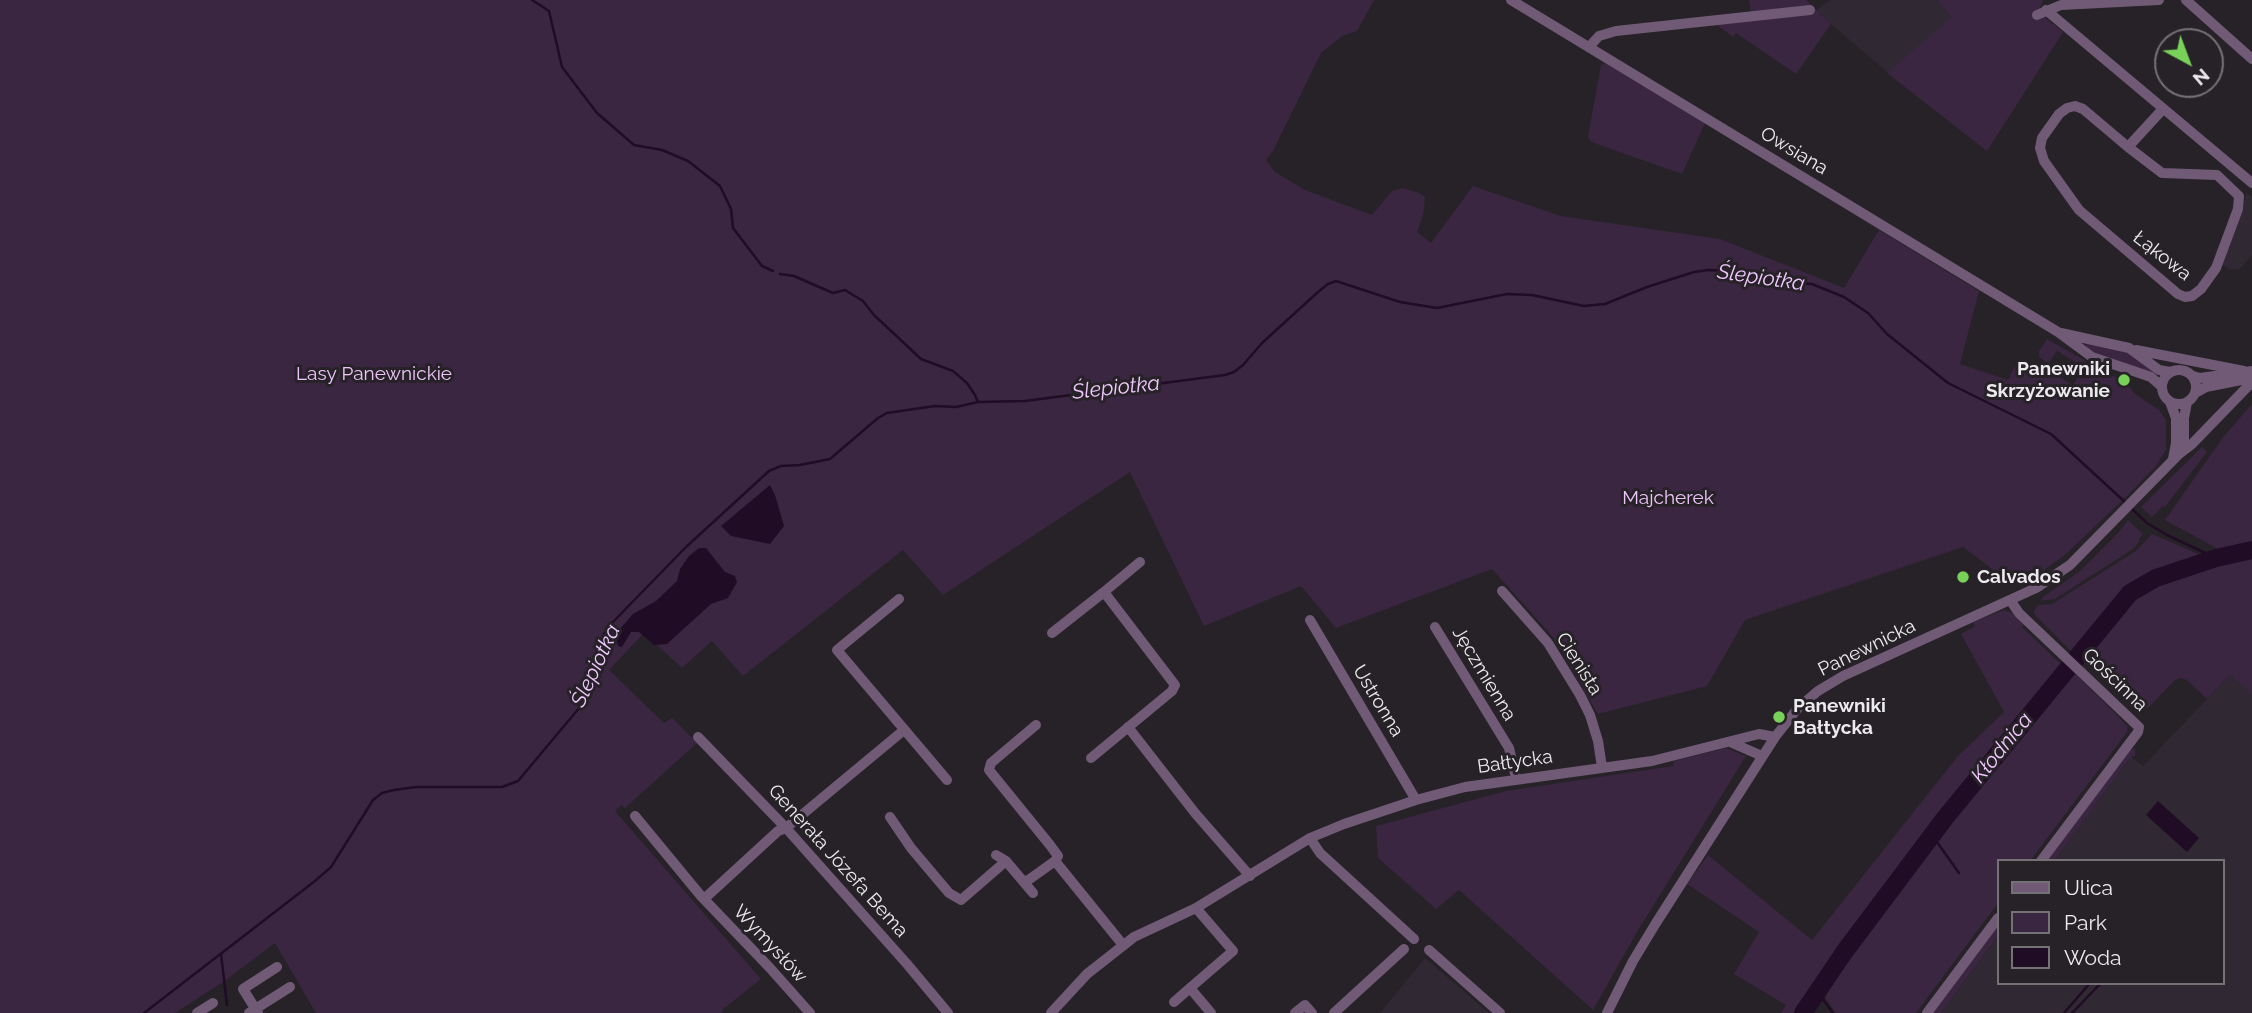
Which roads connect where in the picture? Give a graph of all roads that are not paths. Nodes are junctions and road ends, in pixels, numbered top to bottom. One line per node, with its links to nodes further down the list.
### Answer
1 (1511, 0): 6 (street, Owsiana)
2 (2159, 0): 4 (street)
3 (2186, 0): 7 (street)
4 (2107, 2): 8 (street)
5 (1810, 10): 6 (street)
6 (1589, 47): 11 (street, Owsiana)
7 (2252, 59)
8 (2162, 110): 9 (street); 10 (street)
9 (2128, 147): 9 (street, Łąkowa)
10 (2252, 183)
11 (2058, 332): 12 (street, Owsiana); 14 (street, Owsiana)
12 (2088, 338): 13 (street, Owsiana); 14 (street)
13 (2129, 348): 15 (street, Owsiana); 17 (street)
14 (2081, 350): 18 (street, Owsiana)
15 (2170, 372): 16 (street); 18 (street)
16 (2193, 376): 17 (street); 19 (street)
17 (2250, 376): 19 (street); 22 (street, Panewnicka)
18 (2161, 386): 20 (street)
19 (2195, 393): 21 (street)
20 (2170, 402): 21 (street); 22 (street)
21 (2187, 402): 22 (street)
22 (2176, 457): 27 (street, Panewnicka)
23 (1140, 562): 25 (street)
24 (1502, 591): 39 (street, Cienista)
25 (1104, 592): 30 (street); 32 (street)
26 (899, 599): 33 (street)
27 (2010, 600): 35 (street, Panewnicka); 48 (street, Gościnna)
28 (1310, 620): 42 (street, Ustronna)
29 (1435, 627): 40 (street, Jęczmienna)
30 (1052, 633)
31 (1036, 725): 50 (street)
32 (1128, 727): 38 (street); 51 (street)
33 (904, 730): 41 (street); 45 (street, Wymysłów)
34 (698, 737): 45 (street, Generała Józefa Bema)
35 (1775, 737): 36 (street, Bałtycka); 37 (street, Panewnicka)
36 (1730, 742): 37 (street); 39 (street, Bałtycka)
37 (1762, 756): 76 (street, Panewnicka)
38 (1091, 758)
39 (1602, 767): 40 (street, Bałtycka)
40 (1516, 778): 42 (street, Bałtycka)
41 (947, 780)
42 (1416, 800): 46 (street, Bałtycka)
43 (635, 816): 54 (street, Wymysłów)
44 (890, 817): 49 (street)
45 (786, 828): 54 (street, Wymysłów); 69 (street, Generała Józefa Bema)
46 (1310, 838): 51 (street, Bałtycka); 57 (street)
47 (996, 855): 49 (street)
48 (2043, 859)
49 (1006, 861): 52 (street)
50 (1055, 861): 52 (street); 58 (street)
51 (1250, 876): 55 (street, Bałtycka)
52 (1022, 880): 53 (street)
53 (1033, 893)
54 (704, 899): 68 (street, Wymysłów)
55 (1196, 908): 58 (street, Bałtycka); 63 (street)
56 (1996, 921): 77 (street)
57 (1415, 939)
58 (1123, 945): 70 (street, Bałtycka)
59 (1404, 949): 74 (street)
60 (1429, 950): 75 (street)
61 (276, 967): 66 (street)
62 (290, 987): 66 (street)
63 (1190, 988): 64 (street); 71 (street)
64 (1174, 1002)
65 (213, 1003): 67 (street)
66 (254, 1012)
67 (197, 1013)
68 (810, 1013)
69 (948, 1013)
70 (1051, 1013)
71 (1211, 1013)
72 (1294, 1013): 73 (street)
73 (1312, 1013)
74 (1334, 1013)
75 (1500, 1013)
76 (1606, 1013)
77 (1927, 1013)

